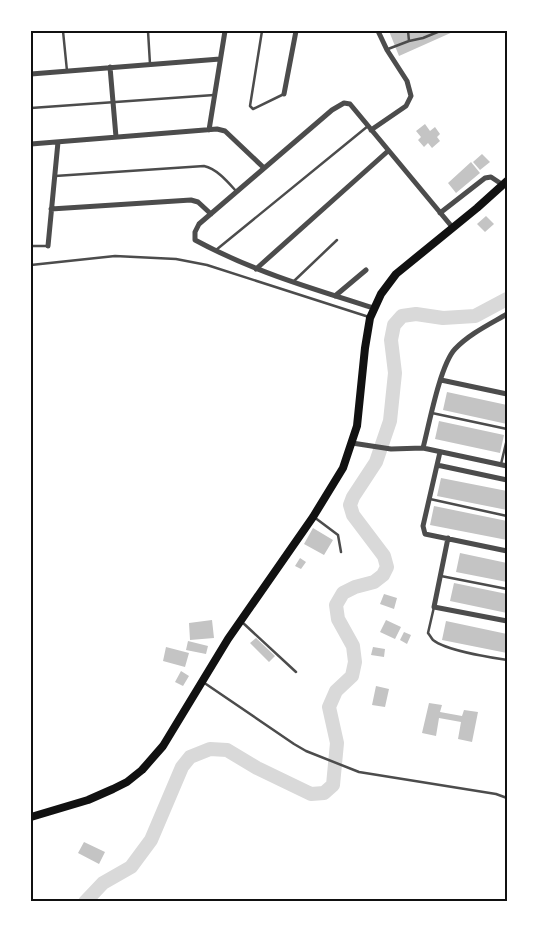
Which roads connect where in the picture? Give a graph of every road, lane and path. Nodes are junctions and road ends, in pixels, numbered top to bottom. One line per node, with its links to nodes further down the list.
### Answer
1 (64, 31): 14 (lane)
2 (148, 31): 12 (lane)
3 (225, 31): 11 (street)
4 (262, 31): 16 (lane)
5 (296, 31): 16 (street)
6 (378, 31): 10 (street)
7 (408, 31): 9 (lane)
8 (440, 31): 9 (lane)
9 (409, 40): 10 (lane)
10 (387, 50): 20 (street)
11 (220, 59): 12 (street); 17 (street)
12 (150, 64): 13 (street)
13 (110, 67): 14 (street); 18 (street)
14 (67, 71): 15 (street)
15 (31, 74)
16 (284, 94)
17 (214, 96): 18 (lane); 21 (street)
18 (113, 102): 19 (lane); 22 (street)
19 (31, 108)
20 (369, 128): 25 (street); 26 (street); 37 (lane)
21 (209, 130): 22 (street); 26 (street)
22 (116, 137): 23 (street)
23 (58, 142): 24 (street); 27 (street)
24 (31, 144)
25 (388, 151): 31 (street); 39 (street)
26 (263, 167): 29 (street)
27 (54, 176): 29 (lane); 30 (street)
28 (505, 183): 31 (street); 33 (main road)
29 (236, 191): 32 (street)
30 (51, 210): 32 (street); 36 (street)
31 (440, 213): 33 (street)
32 (211, 214): 37 (street)
33 (453, 228): 43 (main road)
34 (337, 240): 41 (lane)
35 (31, 246): 36 (lane)
36 (48, 246)
37 (215, 251): 39 (street)
38 (31, 265): 45 (lane)
39 (256, 268): 41 (street)
40 (366, 270): 42 (street)
41 (293, 282): 42 (street)
42 (335, 296): 43 (street)
43 (374, 308): 45 (main road)
44 (507, 314): 46 (street)
45 (370, 318): 51 (main road)
46 (441, 380): 47 (street); 48 (street)
47 (507, 394)
48 (432, 413): 49 (lane); 52 (street)
49 (507, 430)
50 (507, 438): 55 (lane)
51 (352, 443): 52 (street); 59 (main road)
52 (423, 448): 53 (street)
53 (440, 452): 54 (street); 55 (street)
54 (437, 465): 56 (street); 57 (street)
55 (504, 466)
56 (507, 480)
57 (429, 499): 58 (lane); 60 (street)
58 (507, 516)
59 (313, 517): 62 (lane); 66 (main road)
60 (448, 538): 61 (street); 63 (street)
61 (507, 551)
62 (340, 552)
63 (440, 576): 64 (lane); 65 (street)
64 (507, 589)
65 (434, 607): 67 (street); 68 (lane)
66 (240, 621): 69 (lane); 70 (main road)
67 (507, 621)
68 (507, 660)
69 (296, 672)
70 (202, 681): 71 (lane); 72 (main road)
71 (507, 798)
72 (31, 817)

